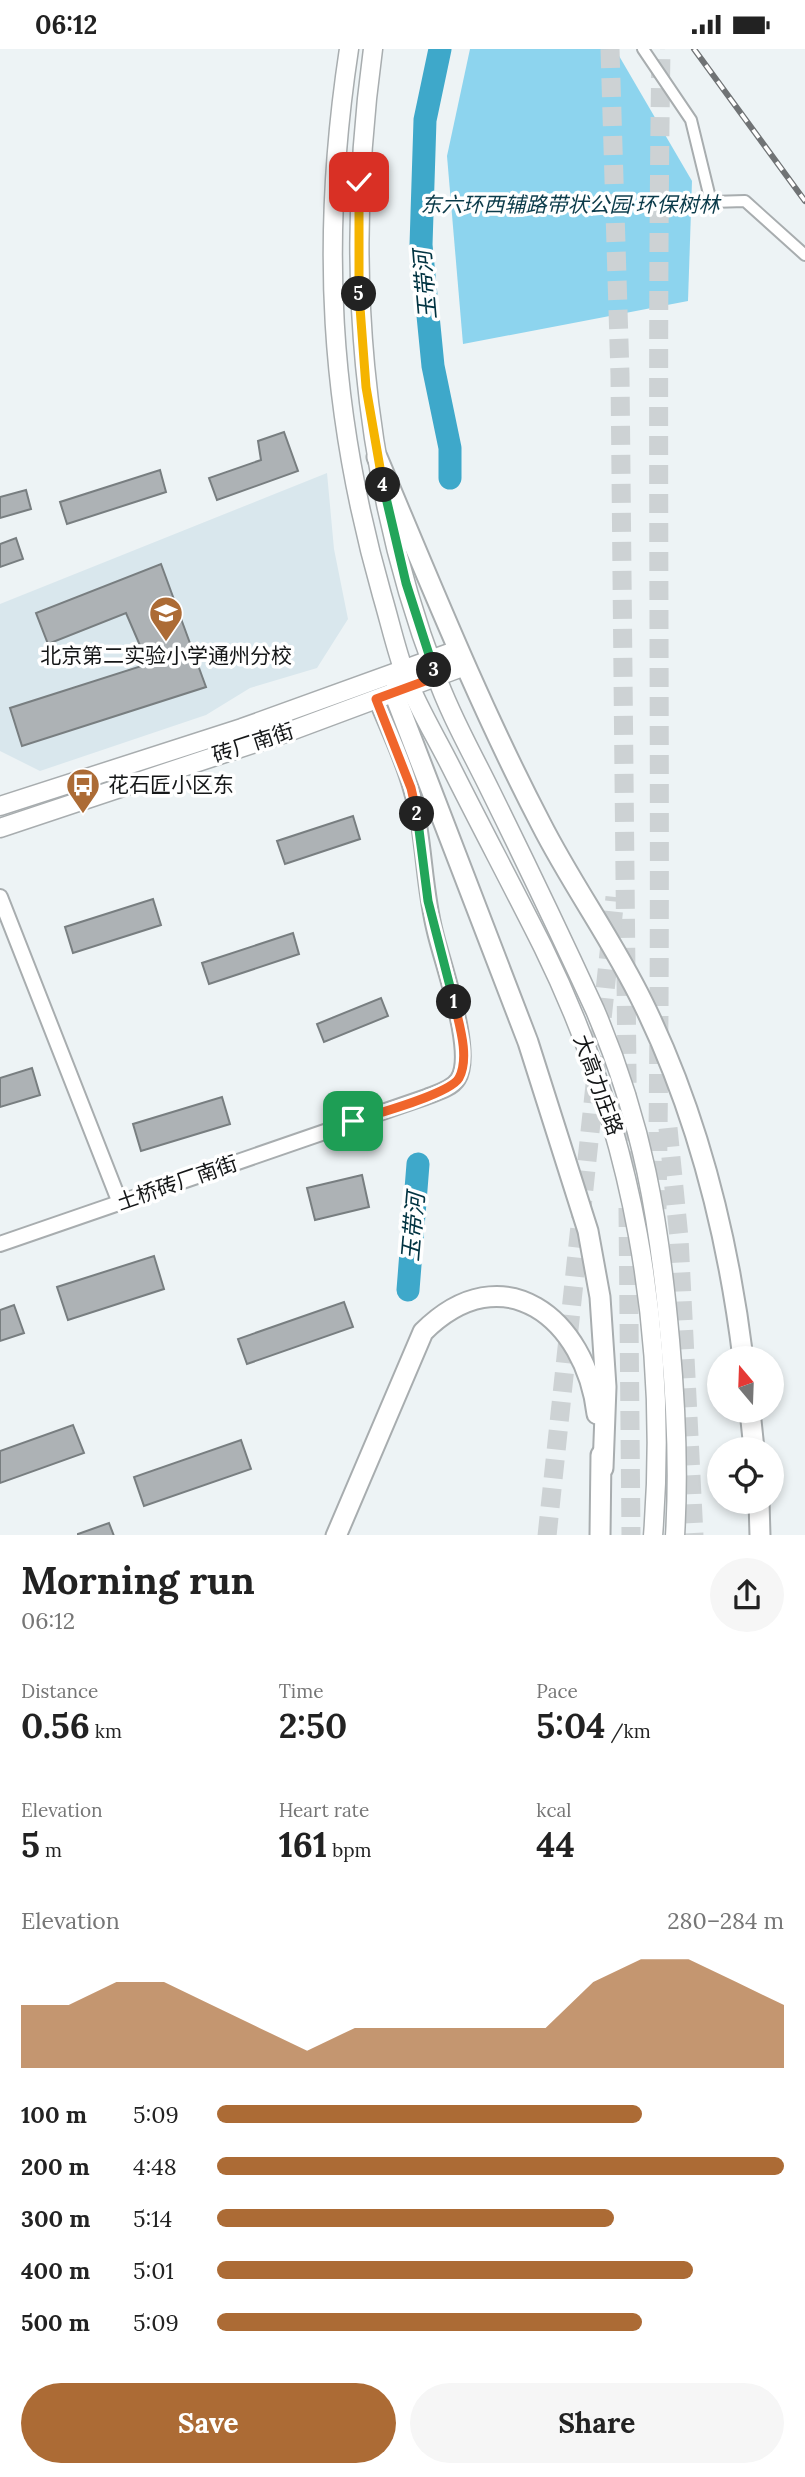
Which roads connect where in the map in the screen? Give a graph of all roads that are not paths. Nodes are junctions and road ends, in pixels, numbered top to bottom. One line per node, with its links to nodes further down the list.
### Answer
1 (349, 49): 8 (main road, 大高力庄路)
2 (373, 49): 5 (main road, 大高力庄路)
3 (643, 49): 4 (street)
4 (805, 255)
5 (377, 457): 6 (highway); 7 (main road, 大高力庄路)
6 (461, 658): 7 (main road, 砖厂南街); 14 (highway)
7 (433, 669): 8 (main road, 砖厂南街); 20 (main road, 大高力庄路)
8 (396, 687): 9 (main road, 砖厂南街); 10 (main road, 砖厂南街); 12 (street, 土桥砖厂南街); 15 (highway); 19 (main road, 大高力庄路)
9 (0, 806)
10 (0, 828)
11 (0, 897): 12 (street)
12 (120, 1203): 13 (street, 土桥砖厂南街)
13 (0, 1244)
14 (741, 1346)
15 (603, 1468): 17 (highway); 18 (highway)
16 (759, 1514): 21 (highway)
17 (336, 1535)
18 (600, 1535)
19 (653, 1535)
20 (675, 1535)
21 (760, 1535)

